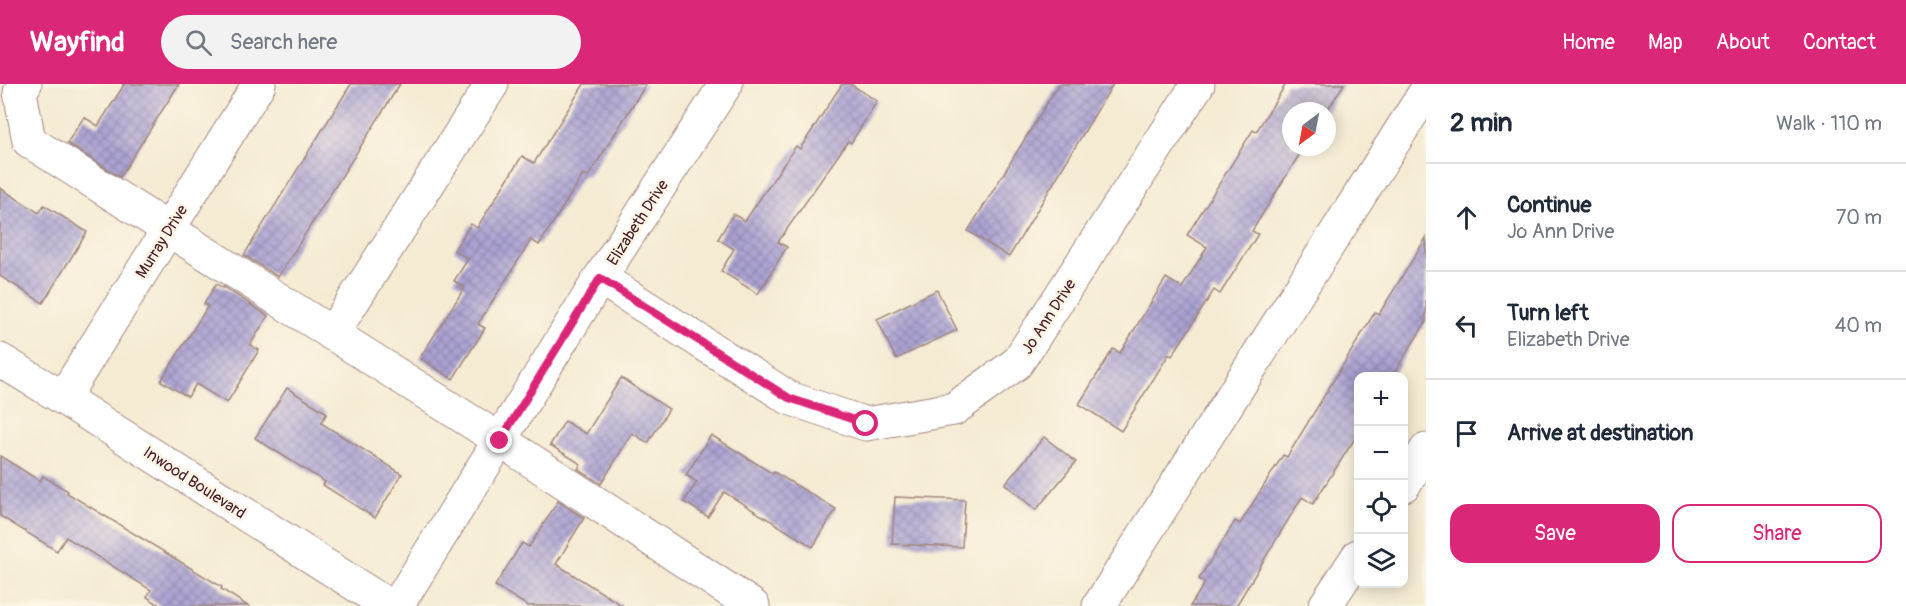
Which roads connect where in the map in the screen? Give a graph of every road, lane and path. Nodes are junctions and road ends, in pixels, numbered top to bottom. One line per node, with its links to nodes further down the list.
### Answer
1 (25, 84): 7 (street)
2 (259, 84): 7 (street, Murray Drive)
3 (492, 84): 9 (street)
4 (726, 84): 8 (street, Elizabeth Drive)
5 (1198, 84): 8 (street, Jo Ann Drive)
6 (1426, 91): 19 (street)
7 (169, 230): 9 (street); 11 (street, Murray Drive)
8 (600, 278): 12 (street, Elizabeth Drive)
9 (332, 334): 12 (street)
10 (0, 360): 11 (street, Inwood Boulevard)
11 (63, 398): 16 (street, Inwood Boulevard)
12 (500, 441): 17 (street, Elizabeth Drive); 18 (street)
13 (1426, 450): 14 (street)
14 (1407, 480)
15 (1354, 563): 20 (street)
16 (389, 606)
17 (397, 606)
18 (753, 606)
19 (1099, 606)
20 (1325, 606)

